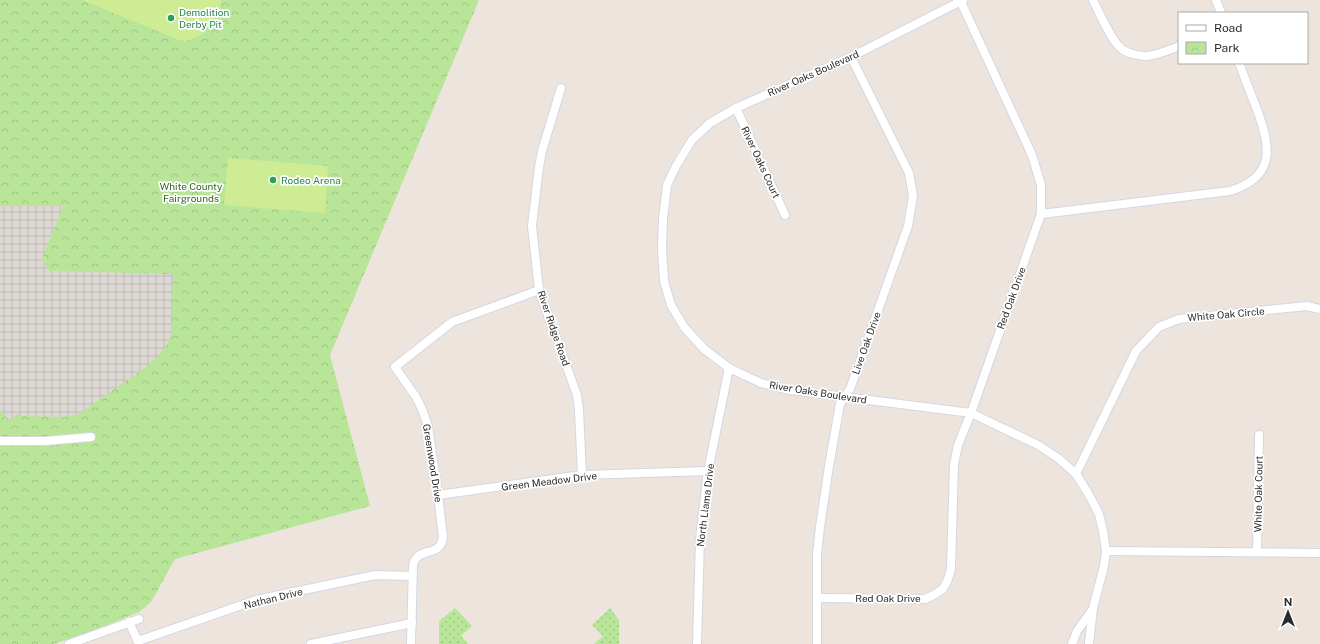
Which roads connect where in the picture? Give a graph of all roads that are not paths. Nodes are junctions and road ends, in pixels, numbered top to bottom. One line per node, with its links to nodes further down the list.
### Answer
1 (961, 0): 6 (street, River Oaks Boulevard); 10 (street)
2 (1093, 0): 5 (street)
3 (1216, 0): 4 (street)
4 (1220, 12)
5 (1178, 46)
6 (851, 57): 9 (street, River Oaks Boulevard); 15 (street, Live Oak Drive)
7 (1239, 64): 10 (street)
8 (561, 88): 12 (street, River Ridge Road)
9 (736, 108): 11 (street, River Oaks Court); 14 (street, River Oaks Boulevard)
10 (1042, 214): 16 (street, Red Oak Drive)
11 (786, 215)
12 (539, 290): 22 (street, River Ridge Road); 23 (street, Greenwood Drive)
13 (1320, 309): 21 (street, White Oak Circle)
14 (729, 368): 15 (street, River Oaks Boulevard); 20 (street, North Llama Drive)
15 (845, 397): 16 (street, River Oaks Boulevard); 28 (street, Live Oak Drive)
16 (971, 413): 21 (street, River Oaks Boulevard); 28 (street, Red Oak Drive)
17 (1259, 435): 25 (street, White Oak Court)
18 (91, 437): 19 (street)
19 (0, 441)
20 (708, 471): 22 (street, Green Meadow Drive); 37 (street, North Llama Drive)
21 (1076, 474): 24 (street, River Oaks Boulevard)
22 (582, 475): 23 (street, Green Meadow Drive)
23 (438, 495): 27 (street, Greenwood Drive)
24 (1106, 551): 25 (street); 29 (street, River Oaks Boulevard)
25 (1257, 552): 26 (street)
26 (1320, 553)
27 (412, 576): 32 (street, Greenwood Drive); 33 (street, Nathan Drive)
28 (817, 598): 38 (street, Live Oak Drive)
29 (1093, 608): 39 (street, River Oaks Boulevard); 40 (street, River Oaks Boulevard)
30 (139, 619): 31 (street)
31 (129, 622): 33 (street); 34 (street)
32 (412, 623): 35 (street); 36 (street, Greenwood Drive)
33 (138, 642)
34 (68, 644)
35 (311, 644)
36 (411, 644)
37 (697, 644)
38 (817, 644)
39 (1072, 644)
40 (1089, 644)

